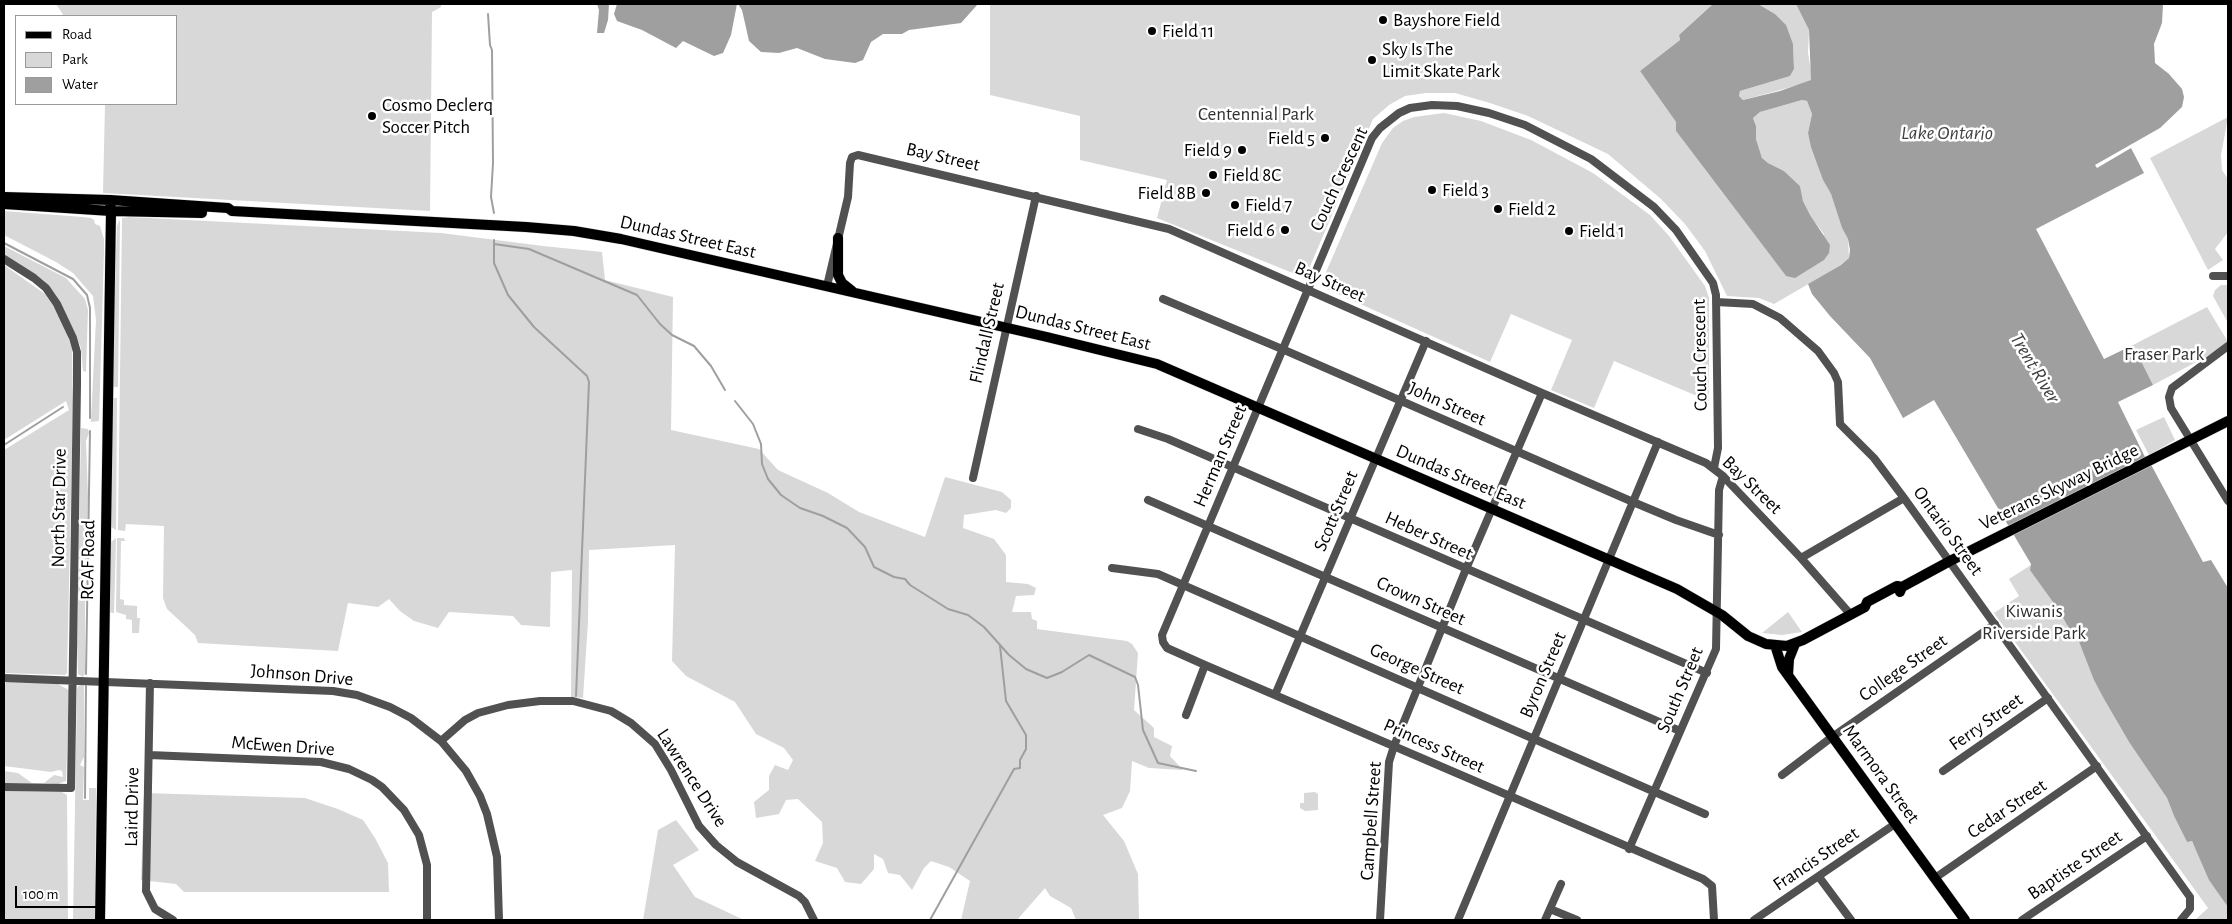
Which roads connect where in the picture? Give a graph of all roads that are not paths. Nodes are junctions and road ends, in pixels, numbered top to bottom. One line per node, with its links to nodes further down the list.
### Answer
1 (1036, 196): 5 (street, Bay Street); 10 (street, Bay Street); 14 (street, Flindall Street)
2 (4, 197): 4 (main road)
3 (4, 204): 4 (main road)
4 (111, 205): 9 (main road, Dundas Street East); 62 (main road, RCAF Road)
5 (838, 238): 9 (street, Bay Street); 11 (main road)
6 (4, 260): 61 (street, North Star Drive)
7 (2213, 276): 8 (street)
8 (2228, 276)
9 (827, 286): 11 (main road, Dundas Street East)
10 (1308, 289): 13 (street, Couch Crescent); 15 (street, Bay Street); 17 (street, Herman Street)
11 (854, 293): 14 (main road, Dundas Street East)
12 (1163, 299): 17 (street, John Street)
13 (1716, 302): 28 (street, Couch Crescent); 31 (street, Ontario Street)
14 (1005, 327): 20 (main road, Dundas Street East); 30 (street, Flindall Street)
15 (1426, 341): 18 (street, Bay Street); 19 (street, Scott Street)
16 (2228, 346): 23 (street)
17 (1282, 348): 19 (street, John Street); 20 (street, Herman Street)
18 (1542, 393): 24 (street, Bay Street); 25 (street, Campbell Street)
19 (1401, 401): 25 (street, John Street); 26 (street, Scott Street)
20 (1258, 409): 26 (main road, Dundas Street East); 27 (street, Herman Street)
21 (2228, 421): 23 (main road, Veterans Skyway Bridge)
22 (1138, 429): 27 (street, Heber Street)
23 (2191, 441): 34 (street); 39 (main road, Veterans Skyway Bridge)
24 (1658, 442): 28 (street, Bay Street); 33 (street, Byron Street)
25 (1517, 452): 33 (street, John Street); 35 (street, Campbell Street)
26 (1376, 460): 35 (main road, Dundas Street East); 36 (street, Scott Street)
27 (1233, 468): 36 (street, Heber Street); 37 (street, Herman Street)
28 (1714, 468): 29 (street, Bay Street)
29 (1723, 476): 38 (street, South Street); 40 (street, Bay Street)
30 (973, 478)
31 (1904, 498): 40 (street); 42 (street, Ontario Street)
32 (1148, 500): 37 (street, Crown Street)
33 (1633, 502): 38 (street, John Street); 41 (street, Byron Street)
34 (2228, 502)
35 (1492, 509): 41 (main road, Dundas Street East); 44 (street, Campbell Street)
36 (1350, 519): 44 (street, Heber Street); 45 (street, Scott Street)
37 (1208, 527): 45 (street, Crown Street); 46 (street, Herman Street)
38 (1719, 535): 47 (street, South Street)
39 (1979, 547): 42 (main road, Dundas Street East)
40 (1801, 558): 48 (street, Bay Street)
41 (1609, 560): 47 (main road, Dundas Street East); 49 (street, Byron Street)
42 (1950, 561): 48 (main road, Dundas Street East); 50 (street, Ontario Street)
43 (1112, 568): 46 (street, George Street)
44 (1466, 570): 49 (street, Heber Street); 51 (street, Campbell Street)
45 (1325, 577): 51 (street, Crown Street); 53 (street, Scott Street)
46 (1183, 585): 52 (street, Herman Street); 53 (street, George Street)
47 (1718, 612): 55 (main road, Dundas Street East); 57 (street, South Street)
48 (1851, 615): 54 (main road, Dundas Street East)
49 (1583, 620): 57 (street, Heber Street); 60 (street, Byron Street)
50 (1995, 624): 66 (street, Ontario Street); 69 (street, College Street)
51 (1443, 629): 60 (street, Crown Street); 64 (street, Campbell Street)
52 (1162, 635): 56 (street, Princess Street)
53 (1300, 636): 64 (street, George Street); 65 (street, Scott Street)
54 (1795, 644): 55 (main road, Dundas Street East); 58 (main road)
55 (1775, 645): 58 (main road, Marmora Street)
56 (1205, 664): 65 (street, Princess Street); 67 (street)
57 (1707, 673): 68 (street, South Street)
58 (1788, 675): 69 (main road, Marmora Street)
59 (4, 678): 61 (street, Johnson Drive)
60 (1559, 678): 68 (street, Crown Street); 70 (street, Byron Street)
61 (73, 680): 62 (street, Johnson Drive); 77 (street, North Star Drive)
62 (103, 681): 63 (street, Johnson Drive); 88 (main road, RCAF Road)
63 (150, 683): 71 (street, Johnson Drive); 73 (street, Laird Drive)
64 (1418, 687): 70 (street, George Street); 72 (street, Campbell Street)
65 (1275, 695): 72 (street, Princess Street)
66 (2048, 698): 74 (street, Ontario Street); 75 (street, Ferry Street)
67 (1186, 715)
68 (1680, 731): 78 (street, South Street)
69 (1832, 737): 76 (street, College Street); 81 (main road, Marmora Street)
70 (1534, 738): 78 (street, George Street); 79 (street, Byron Street)
71 (441, 741): 91 (street, Johnson Drive); 92 (street, Lawrence Drive)
72 (1394, 746): 79 (street, Princess Street); 93 (street, Campbell Street)
73 (149, 755): 89 (street, Laird Drive); 90 (street, McEwen Drive)
74 (2097, 766): 82 (street, Ontario Street); 85 (street, Cedar Street)
75 (1943, 772)
76 (1782, 775)
77 (4, 787)
78 (1654, 792): 80 (street, George Street); 83 (street, South Street)
79 (1509, 797): 83 (street, Princess Street); 94 (street, Byron Street)
80 (1705, 814)
81 (1895, 824): 84 (street, Francis Street); 85 (main road, Marmora Street)
82 (2147, 836): 101 (street, Baptiste Street); 102 (street, Ontario Street)
83 (1629, 849): 97 (street, Princess Street)
84 (1819, 876): 98 (street, Francis Street); 99 (street)
85 (1935, 878): 100 (main road, Marmora Street)
86 (1561, 884): 87 (street)
87 (1550, 909): 95 (street); 96 (street)
88 (100, 920)
89 (172, 920)
90 (427, 920)
91 (499, 920)
92 (814, 920)
93 (1380, 920)
94 (1458, 920)
95 (1545, 920)
96 (1577, 920)
97 (1714, 920)
98 (1754, 920)
99 (1851, 920)
100 (1965, 920)
101 (2022, 920)
102 (2181, 920)

